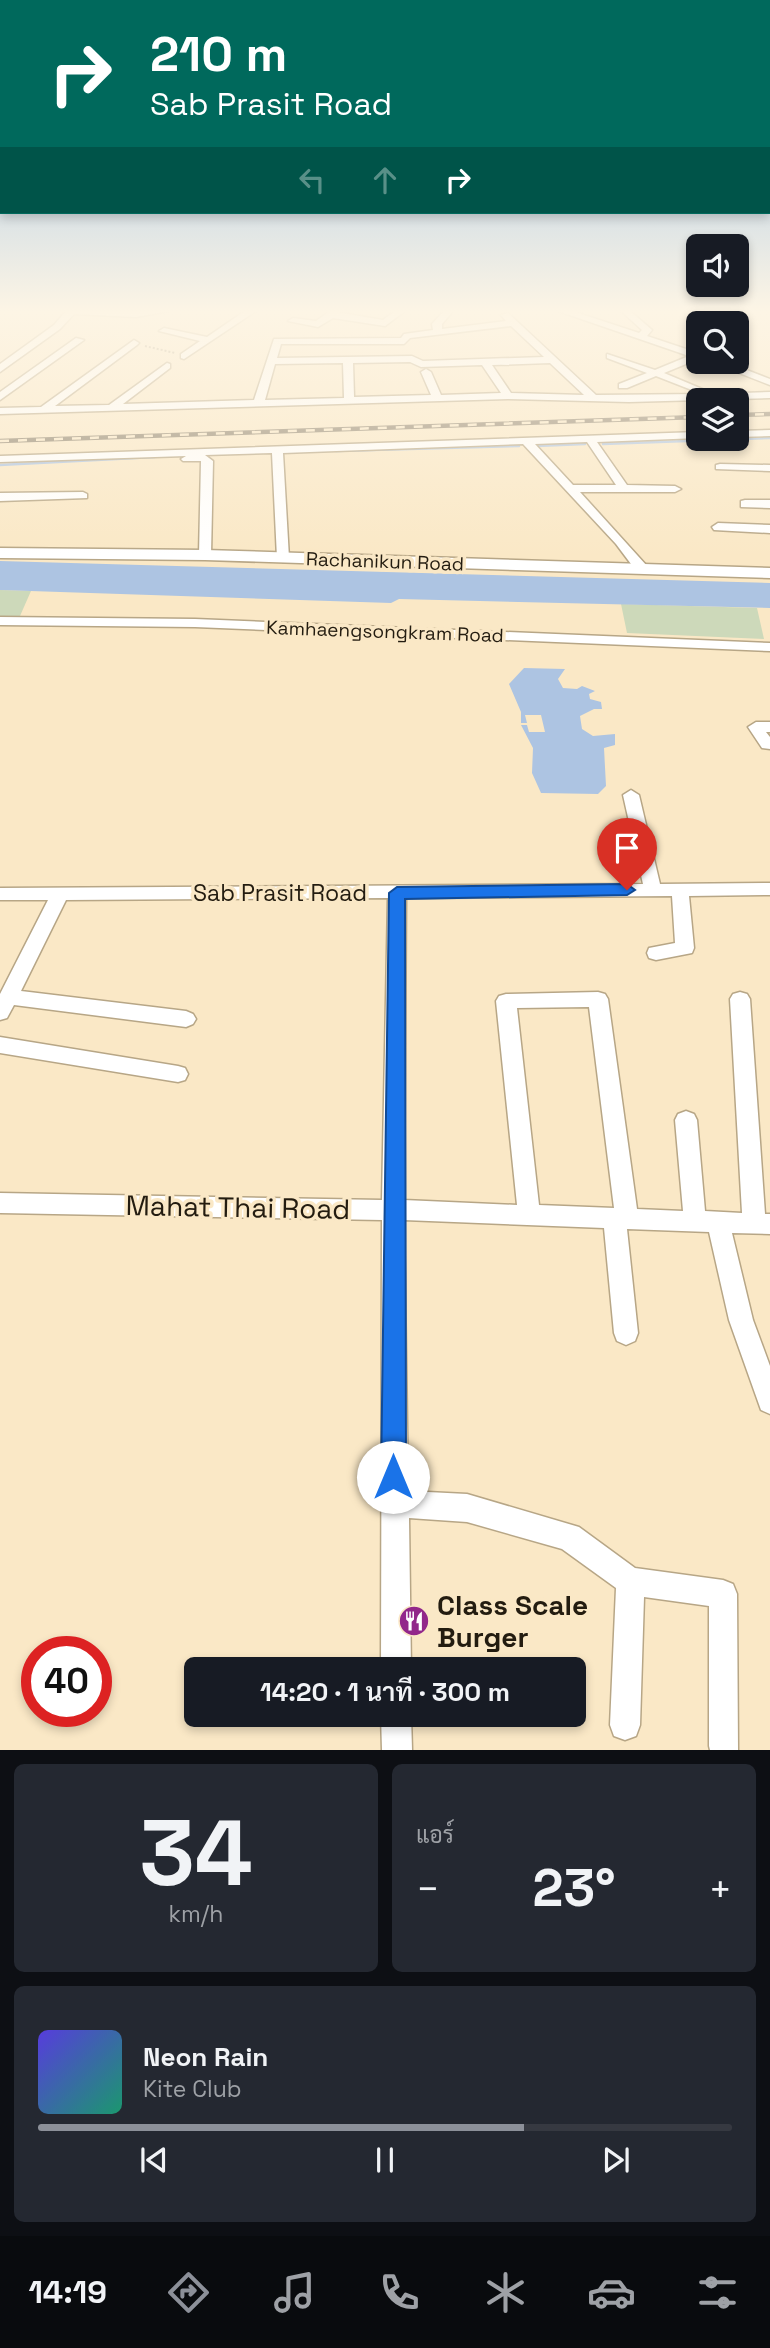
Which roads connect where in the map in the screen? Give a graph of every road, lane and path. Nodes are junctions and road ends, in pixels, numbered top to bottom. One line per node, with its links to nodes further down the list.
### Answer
1 (67, 393): 17 (street)
2 (131, 393): 16 (street)
3 (261, 393): 15 (street)
4 (349, 393): 14 (street)
5 (435, 393): 11 (street)
6 (506, 393): 9 (street)
7 (588, 393): 13 (street)
8 (770, 395): 10 (street)
9 (508, 396): 11 (street); 13 (street)
10 (749, 396)
11 (437, 398): 14 (street)
12 (686, 398): 13 (street)
13 (594, 399)
14 (349, 401): 15 (street)
15 (258, 405): 16 (street)
16 (111, 408): 17 (street)
17 (43, 410): 18 (street)
18 (0, 411)
19 (770, 433): 20 (street)
20 (749, 434)
21 (686, 435): 22 (street)
22 (590, 439): 23 (street); 29 (street)
23 (525, 440): 24 (street); 30 (street)
24 (277, 451): 25 (street); 40 (street)
25 (0, 459)
26 (720, 467): 27 (street)
27 (770, 468)
28 (0, 470): 39 (street)
29 (623, 487): 30 (street); 31 (street)
30 (569, 488): 41 (street)
31 (675, 489)
32 (83, 496): 33 (street)
33 (0, 497)
34 (746, 504): 35 (street)
35 (770, 504)
36 (718, 527): 37 (street)
37 (770, 529)
38 (0, 553): 39 (main road, Rachanikun Road)
39 (205, 555): 40 (main road, Rachanikun Road)
40 (284, 558): 41 (main road, Rachanikun Road)
41 (642, 569): 42 (main road, Rachanikun Road)
42 (770, 573)
43 (0, 621): 44 (street, Kamhaengsongkram Road)
44 (770, 648)
45 (770, 727): 46 (street)
46 (767, 745)
47 (631, 795): 50 (street)
48 (680, 889): 49 (street, Sab Prasit Road); 50 (street, Sab Prasit Road); 54 (street)
49 (770, 889)
50 (653, 890): 51 (street, Sab Prasit Road)
51 (397, 893): 53 (street, Sab Prasit Road); 62 (street)
52 (0, 894): 53 (street, Sab Prasit Road)
53 (60, 894): 56 (street)
54 (656, 953)
55 (740, 999): 66 (street)
56 (4, 1005): 57 (street)
57 (186, 1019)
58 (0, 1045): 59 (street)
59 (178, 1074)
60 (686, 1120): 65 (street)
61 (0, 1203): 62 (street, Mahat Thai Road)
62 (393, 1210): 63 (street, Mahat Thai Road); 69 (street)
63 (529, 1215): 64 (street, Mahat Thai Road); 64 (street)
64 (620, 1218): 65 (street, Mahat Thai Road); 67 (street)
65 (706, 1222): 66 (street, Mahat Thai Road); 68 (street)
66 (762, 1223)
67 (626, 1333)
68 (770, 1401)
69 (394, 1504): 70 (street); 71 (street)
70 (630, 1581): 72 (street); 74 (street)
71 (396, 1657)
72 (625, 1725)
73 (396, 1727): 75 (street)
74 (724, 1746)
75 (397, 1749)

